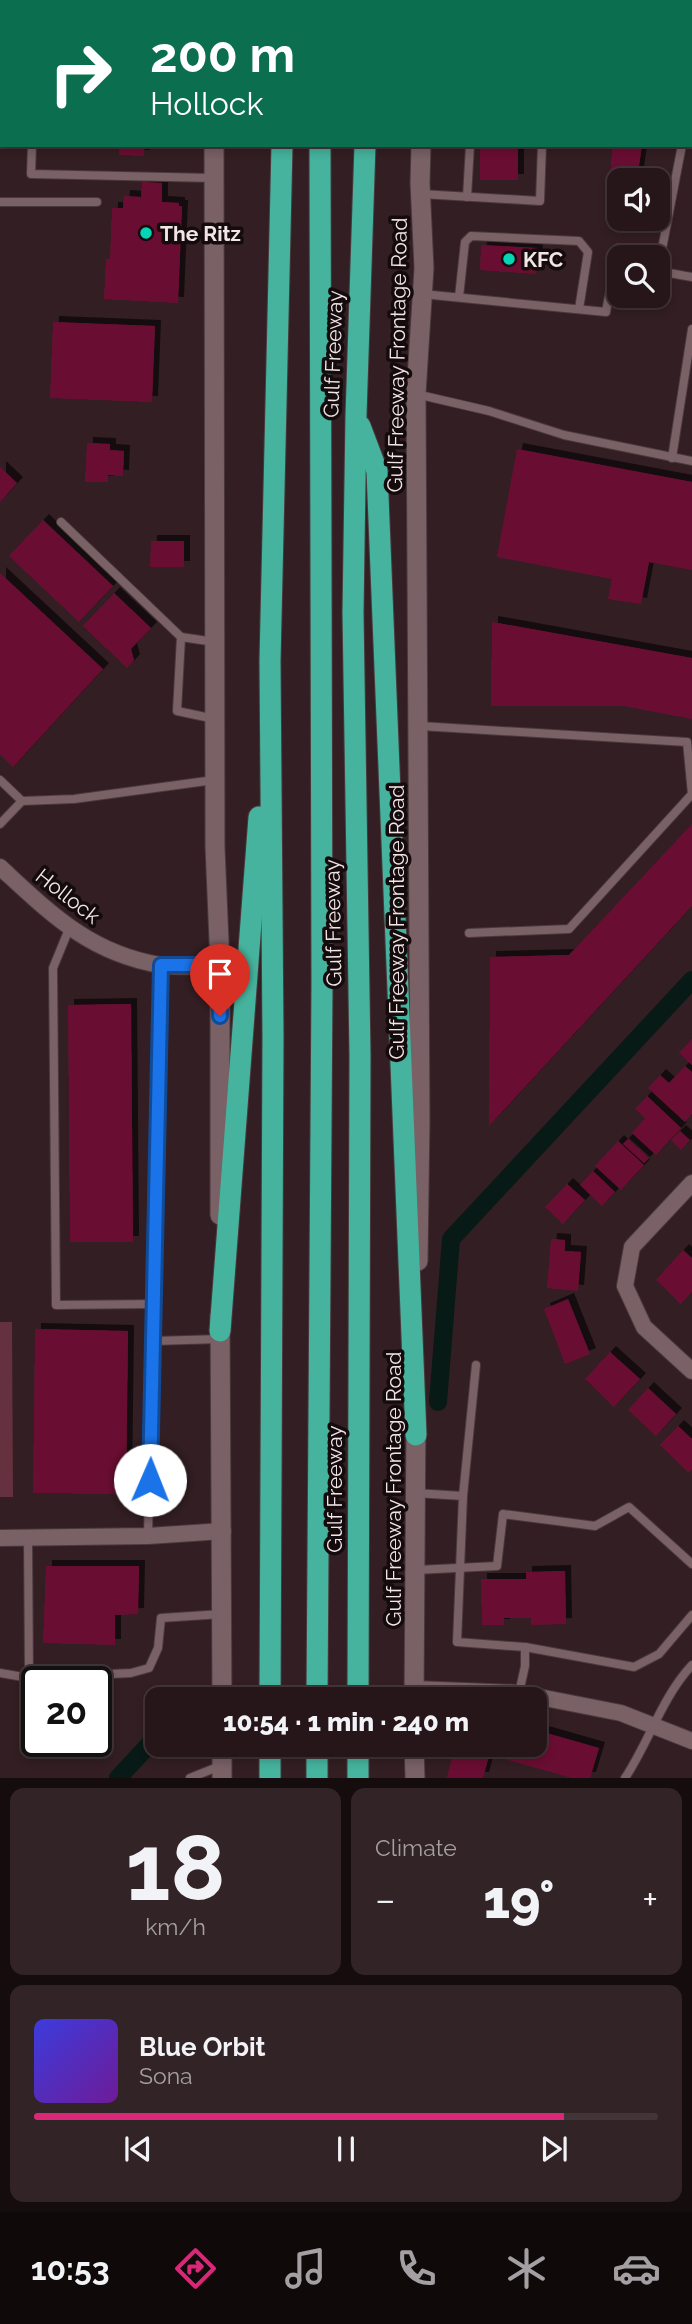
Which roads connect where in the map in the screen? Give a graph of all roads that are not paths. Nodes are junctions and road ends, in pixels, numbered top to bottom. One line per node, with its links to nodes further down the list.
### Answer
1 (0, 95): 2 (lane)
2 (0, 102)
3 (32, 147): 12 (lane)
4 (214, 147): 12 (main road)
5 (282, 147): 32 (highway)
6 (320, 147): 70 (highway, Gulf Freeway)
7 (365, 147): 26 (highway, Gulf Freeway)
8 (421, 147): 13 (main road, Gulf Freeway Frontage Road)
9 (470, 147): 14 (lane)
10 (542, 147): 14 (lane)
11 (682, 147): 17 (lane)
12 (214, 178): 31 (main road)
13 (421, 194): 14 (lane); 20 (main road, Gulf Freeway Frontage Road)
14 (467, 197)
15 (0, 202): 16 (lane)
16 (97, 202)
17 (662, 245)
18 (670, 272): 19 (lane)
19 (692, 277)
20 (422, 294): 21 (lane); 25 (main road, Gulf Freeway Frontage Road)
21 (459, 297): 23 (lane); 23 (lane)
22 (607, 307): 23 (lane)
23 (579, 309)
24 (692, 330): 27 (lane)
25 (416, 394): 27 (lane); 34 (main road, Gulf Freeway Frontage Road)
26 (356, 415): 50 (highway); 71 (highway, Gulf Freeway)
27 (672, 458): 28 (lane)
28 (692, 461)
29 (61, 523): 30 (lane)
30 (181, 637): 31 (lane); 33 (lane)
31 (215, 642): 33 (main road)
32 (271, 662): 46 (highway); 69 (highway)
33 (215, 719): 36 (main road)
34 (418, 725): 41 (lane); 50 (main road, Gulf Freeway Frontage Road)
35 (0, 780): 37 (lane)
36 (215, 780): 37 (lane); 43 (main road)
37 (22, 801): 38 (lane)
38 (0, 824)
39 (0, 867): 40 (street, Hollock)
40 (69, 929): 42 (street, Hollock); 45 (lane)
41 (469, 933)
42 (161, 965): 43 (street, Hollock); 45 (lane)
43 (219, 965): 46 (main road)
44 (692, 1183): 49 (street)
45 (154, 1304): 47 (lane)
46 (220, 1335): 47 (lane); 53 (main road)
47 (153, 1341): 54 (lane)
48 (477, 1365): 52 (lane)
49 (692, 1371)
50 (416, 1435): 51 (main road, Gulf Freeway Frontage Road)
51 (415, 1493): 52 (lane); 59 (main road, Gulf Freeway Frontage Road)
52 (463, 1496): 58 (lane)
53 (223, 1531): 54 (street); 60 (main road)
54 (148, 1536): 56 (street)
55 (0, 1538): 56 (street)
56 (29, 1538): 64 (lane)
57 (692, 1564): 58 (lane)
58 (460, 1568): 59 (lane); 62 (lane)
59 (415, 1570): 72 (main road, Gulf Freeway Frontage Road)
60 (222, 1614): 66 (lane); 68 (main road)
61 (692, 1615): 62 (lane)
62 (525, 1647): 73 (lane)
63 (692, 1665): 75 (lane)
64 (29, 1666)
65 (0, 1673): 67 (lane)
66 (112, 1674)
67 (21, 1677)
68 (222, 1687)
69 (270, 1687)
70 (317, 1687)
71 (358, 1687)
72 (414, 1687)
73 (520, 1687)
74 (547, 1698): 75 (street)
75 (654, 1725): 76 (street); 87 (lane)
76 (692, 1741)
77 (270, 1757): 83 (highway)
78 (317, 1757): 84 (highway)
79 (358, 1757): 85 (highway)
80 (414, 1757): 86 (main road)
81 (222, 1772): 82 (lane)
82 (190, 1778)
83 (270, 1778)
84 (317, 1778)
85 (358, 1778)
86 (415, 1778)
87 (625, 1778)

